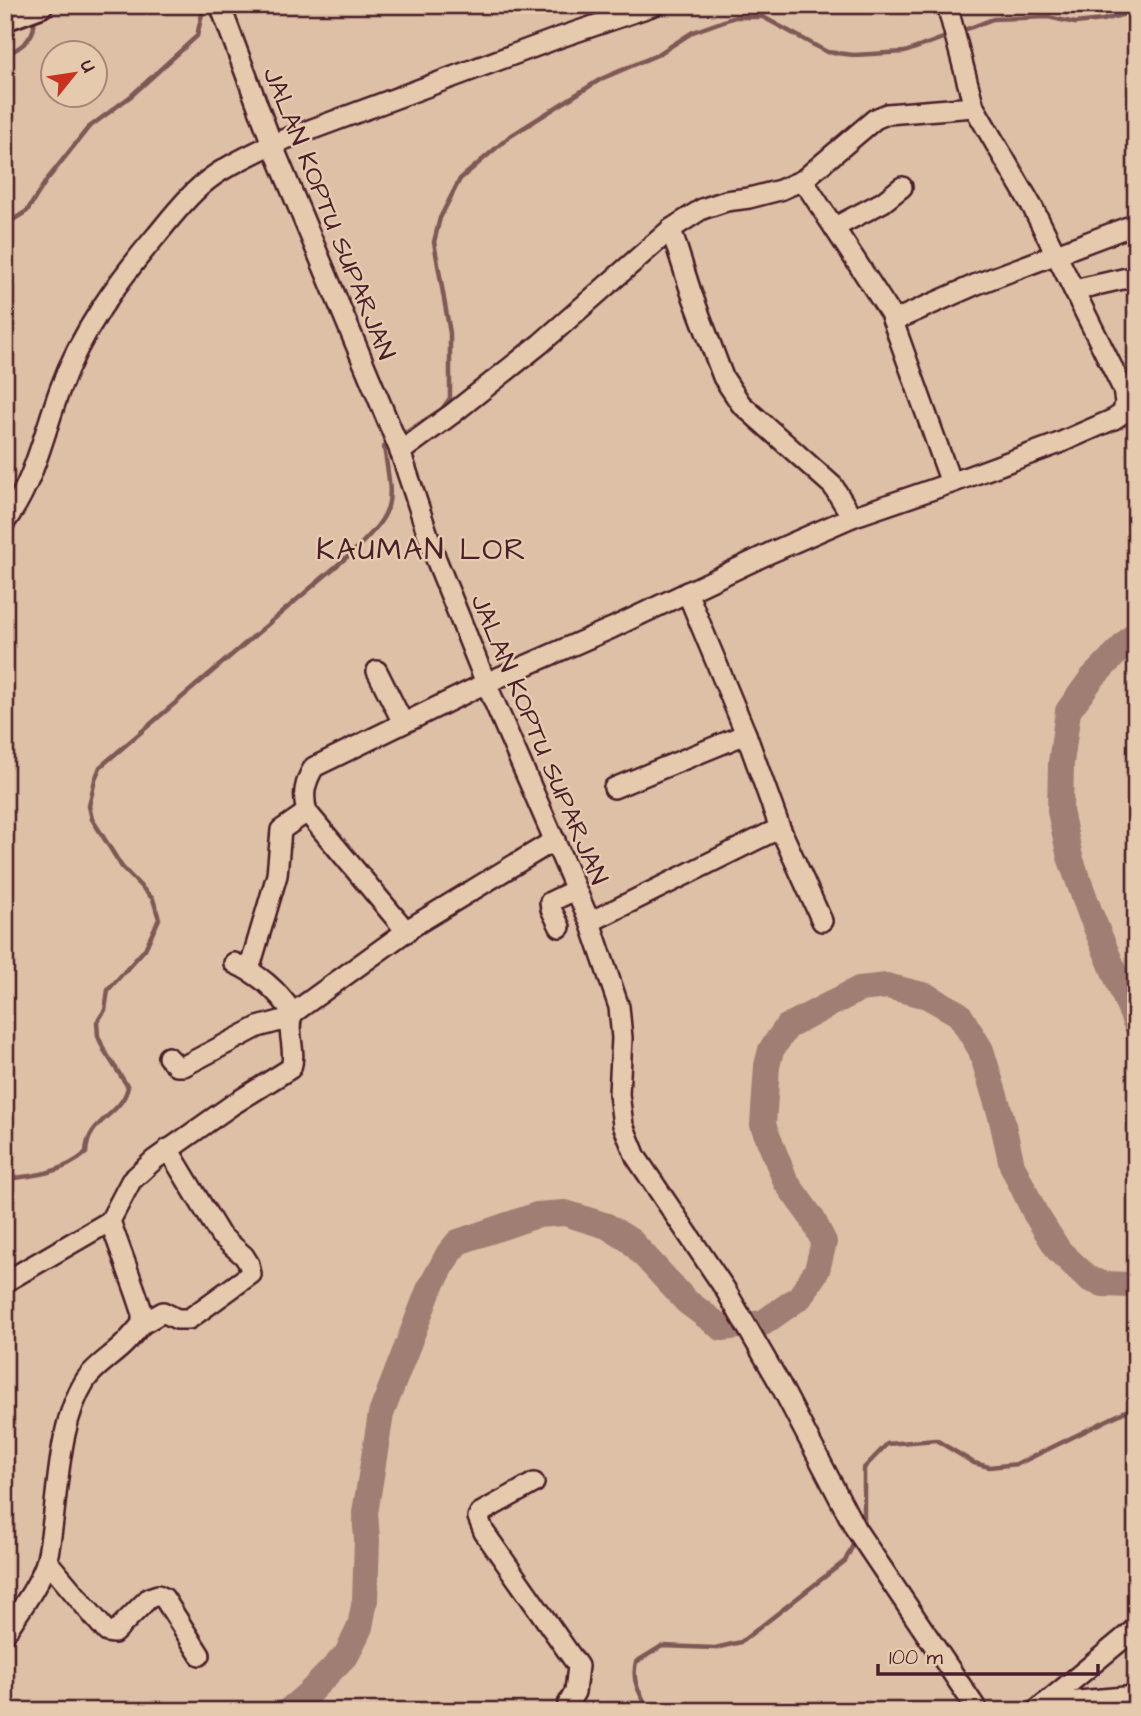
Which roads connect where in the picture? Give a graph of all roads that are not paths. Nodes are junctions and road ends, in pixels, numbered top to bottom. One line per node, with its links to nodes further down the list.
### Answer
1 (220, 5): 5 (street, JALAN KOPTU SUPARJAN)
2 (655, 5): 5 (street)
3 (948, 9): 4 (street)
4 (974, 107): 6 (street); 11 (street)
5 (272, 144): 15 (street, JALAN KOPTU SUPARJAN); 18 (street)
6 (803, 180): 9 (street); 10 (street)
7 (902, 187): 9 (street)
8 (1136, 224): 11 (street)
9 (835, 227): 14 (street)
10 (671, 229): 15 (street); 17 (street)
11 (1057, 253): 13 (street); 14 (street)
12 (1136, 276): 13 (street)
13 (1074, 290): 16 (street)
14 (893, 321): 16 (street)
15 (399, 450): 21 (street, JALAN KOPTU SUPARJAN)
16 (951, 483): 17 (street)
17 (852, 517): 19 (street)
18 (5, 522)
19 (687, 592): 21 (street); 23 (street)
20 (377, 671): 22 (street)
21 (486, 683): 22 (street); 27 (street, JALAN KOPTU SUPARJAN)
22 (403, 723): 25 (street)
23 (746, 733): 24 (street); 26 (street)
24 (614, 788)
25 (307, 812): 32 (street); 33 (street)
26 (780, 828): 29 (street); 30 (street)
27 (555, 840): 28 (street, JALAN KOPTU SUPARJAN); 32 (street)
28 (575, 890): 30 (street, JALAN KOPTU SUPARJAN); 31 (street)
29 (822, 921)
30 (590, 922): 47 (street, JALAN KOPTU SUPARJAN)
31 (560, 927)
32 (407, 932): 33 (street)
33 (292, 1015): 34 (street); 35 (street)
34 (167, 1057)
35 (169, 1149): 36 (street); 38 (street)
36 (110, 1221): 37 (street); 38 (street)
37 (5, 1282)
38 (142, 1324): 40 (street)
39 (534, 1483): 45 (street)
40 (47, 1561): 42 (street); 43 (street)
41 (1136, 1628): 46 (street)
42 (5, 1633)
43 (200, 1654)
44 (1136, 1696): 46 (street)
45 (568, 1708)
46 (1040, 1708)
47 (978, 1711)

